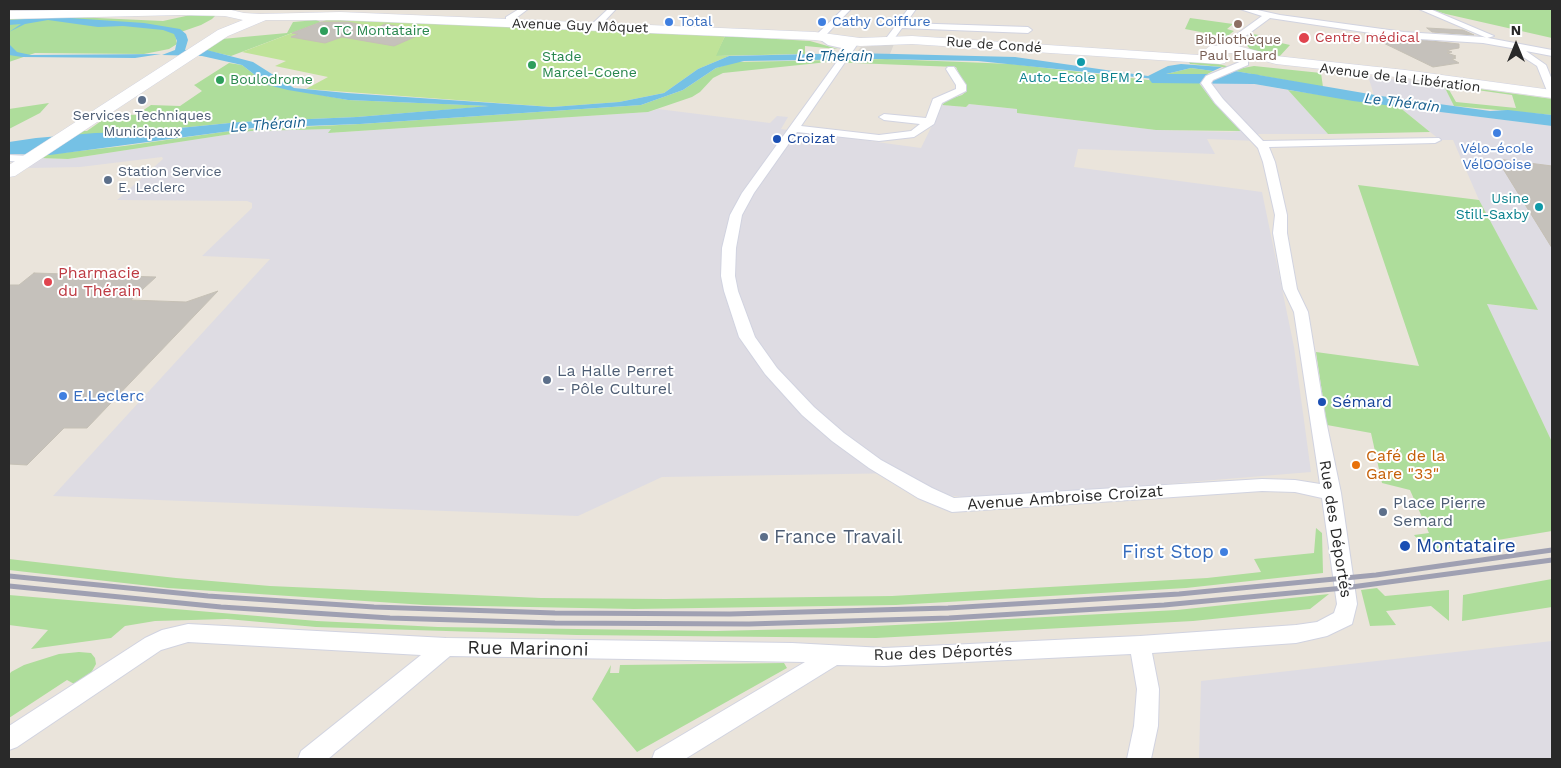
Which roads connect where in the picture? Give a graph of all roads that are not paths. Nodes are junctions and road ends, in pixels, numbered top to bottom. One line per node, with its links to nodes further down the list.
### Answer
1 (146, 9): 11 (main road)
2 (187, 9): 10 (main road)
3 (286, 9): 12 (main road, Avenue Guy Môquet); 14 (main road)
4 (524, 9): 15 (street)
5 (612, 9): 17 (street)
6 (847, 9): 20 (street)
7 (912, 9): 16 (street)
8 (1244, 9): 13 (street)
9 (1423, 9): 23 (street)
10 (240, 12): 11 (main road); 14 (main road, Avenue Guy Môquet); 18 (main road)
11 (9, 14)
12 (340, 16): 14 (main road, Avenue Guy Môquet); 17 (main road, Avenue Guy Môquet)
13 (1267, 16): 21 (street, Rue des Déportés); 23 (street)
14 (264, 17): 18 (main road)
15 (509, 18)
16 (900, 25): 19 (street); 22 (street)
17 (594, 27): 20 (main road, Avenue Guy Môquet)
18 (229, 30): 36 (main road)
19 (1028, 30)
20 (819, 36): 25 (main road, Rue de Condé)
21 (1237, 38): 27 (street); 28 (street, Rue des Déportés)
22 (888, 41): 25 (main road, Rue de Condé); 28 (main road, Rue de Condé)
23 (1500, 43): 24 (street)
24 (1512, 45): 26 (street); 30 (street)
25 (849, 51): 33 (street, Avenue Ambroise Croizat)
26 (1552, 53)
27 (1247, 58): 28 (main road, Avenue de la Libération); 30 (main road, Avenue de la Libération)
28 (1220, 61): 35 (street, Rue des Déportés)
29 (950, 69): 32 (street)
30 (1552, 94)
31 (884, 116): 32 (street)
32 (930, 122): 33 (street)
33 (794, 128): 39 (street, Avenue Ambroise Croizat)
34 (1435, 140): 35 (street)
35 (1260, 144): 39 (street, Rue des Déportés)
36 (31, 157): 37 (street); 38 (main road)
37 (9, 158)
38 (9, 172)
39 (1332, 493): 41 (street, Rue des Déportés)
40 (212, 633): 42 (street, Rue Marinoni); 44 (street)
41 (1140, 644): 43 (street, Rue des Déportés); 47 (street)
42 (446, 647): 43 (street, Rue Marinoni); 45 (street)
43 (839, 656): 46 (street)
44 (9, 739)
45 (310, 759)
46 (664, 759)
47 (1139, 759)

